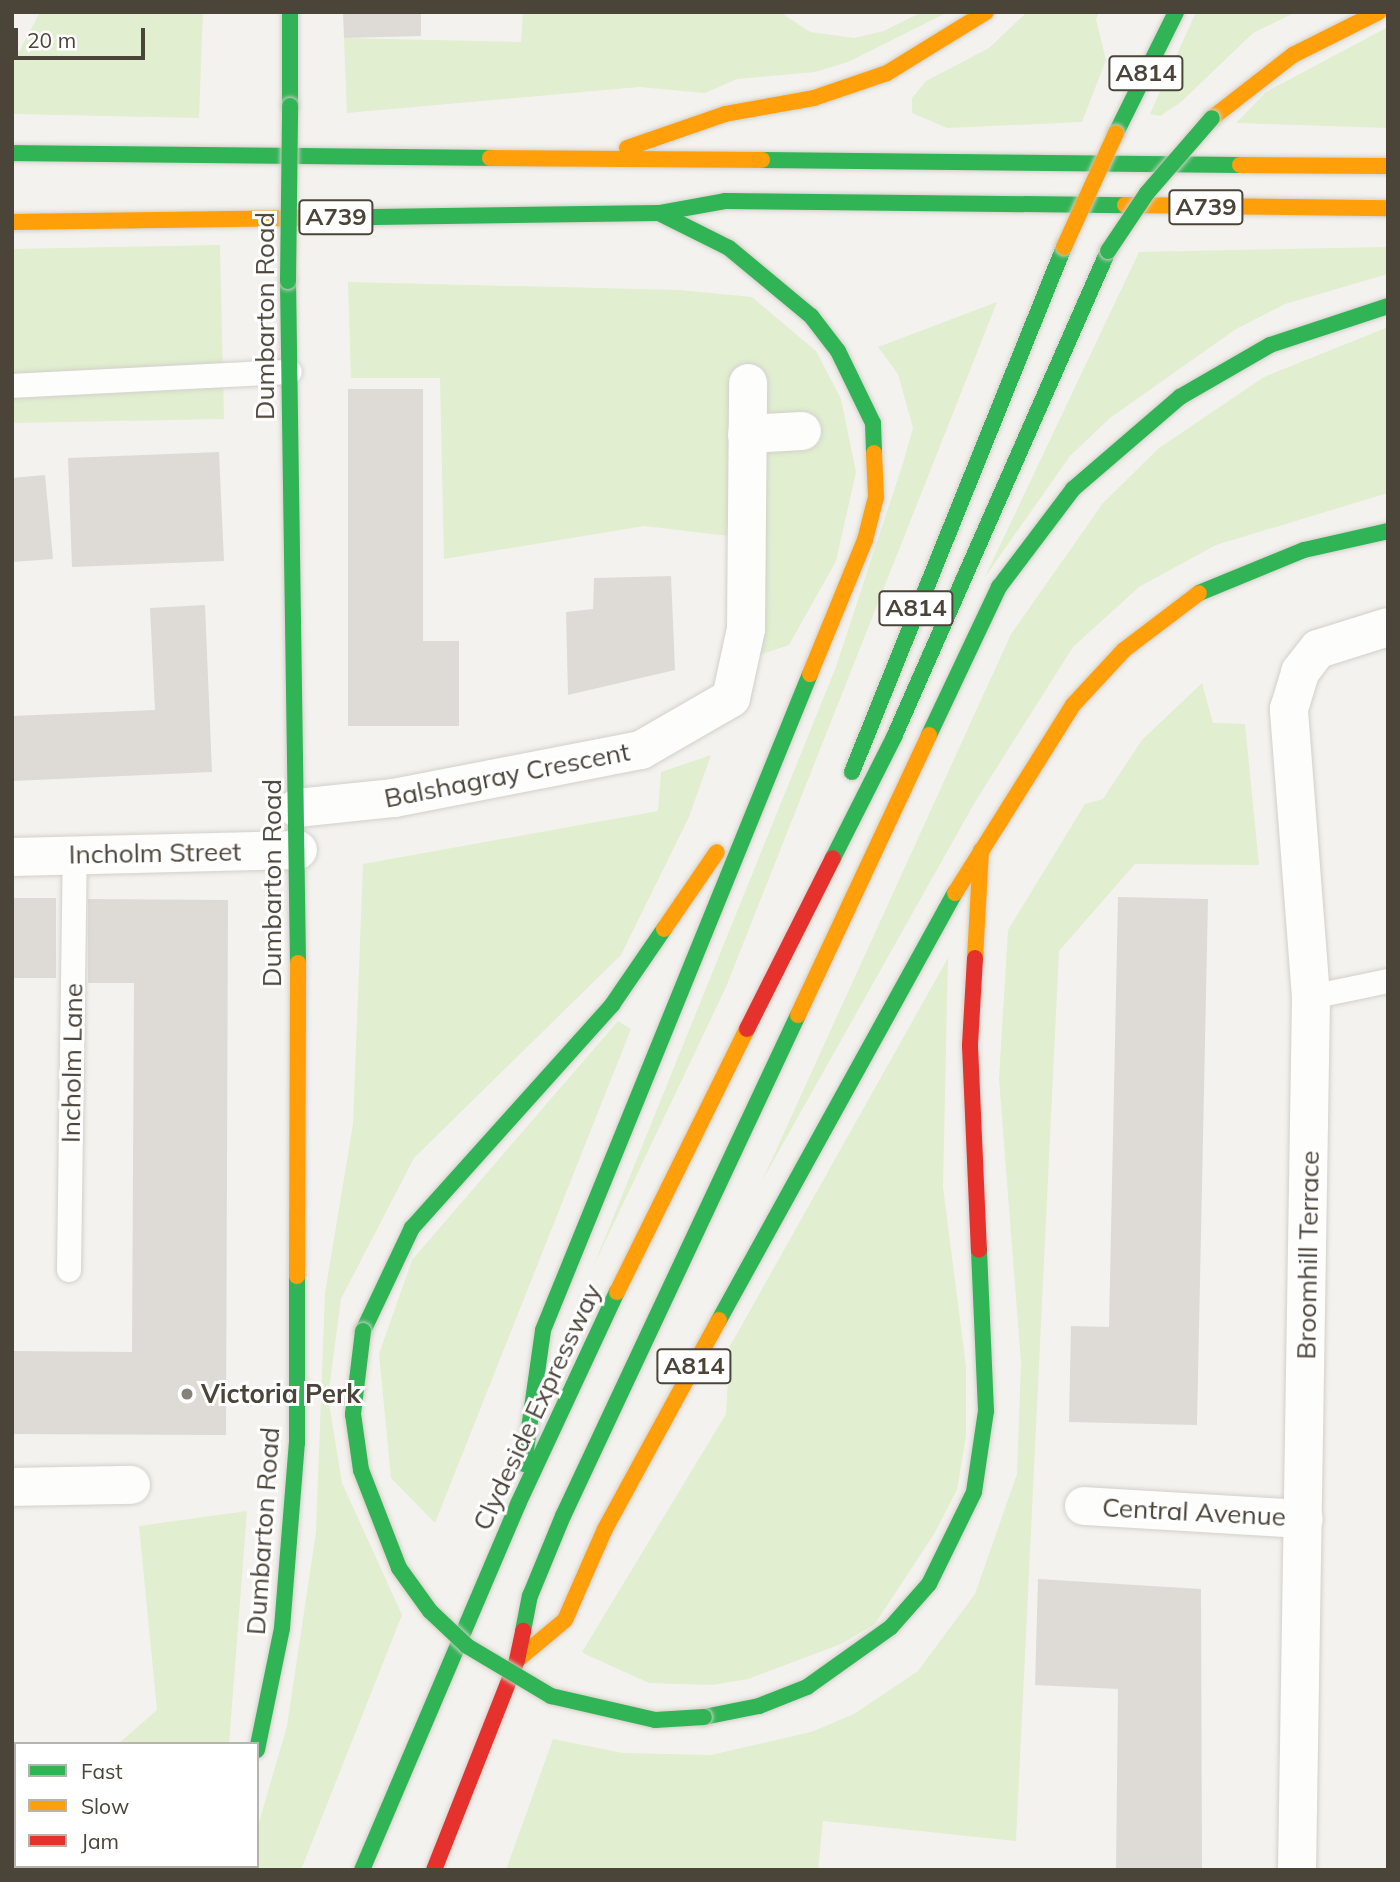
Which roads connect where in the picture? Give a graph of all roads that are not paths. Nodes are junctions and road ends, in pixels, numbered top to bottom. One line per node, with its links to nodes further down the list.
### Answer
1 (290, 12): 12 (main road, Dumbarton Road, bridge)
2 (986, 12): 6 (main road)
3 (1175, 12): 25 (main road, A814, bridge)
4 (1379, 12): 25 (main road, bridge)
5 (12, 153): 6 (main road, A739)
6 (606, 156): 7 (main road, A739)
7 (1388, 166)
8 (1388, 208): 9 (main road, A739)
9 (659, 213): 10 (main road, A739); 19 (main road)
10 (12, 222)
11 (1388, 306): 34 (main road)
12 (290, 372): 14 (lane); 20 (main road, Dumbarton Road)
13 (748, 383): 16 (street, Balshagray Crescent)
14 (12, 386)
15 (802, 431): 16 (street)
16 (747, 434): 20 (street, Balshagray Crescent)
17 (1388, 531): 21 (main road, A814)
18 (1388, 627): 27 (street, Broomhill Terrace)
19 (760, 788): 21 (main road, bridge); 31 (main road)
20 (297, 808): 22 (main road, Dumbarton Road)
21 (981, 848): 34 (main road, A814)
22 (298, 850): 23 (street, Incholm Street); 35 (main road, Dumbarton Road)
23 (75, 855): 24 (street, Incholm Street); 28 (lane, Incholm Lane)
24 (12, 857)
25 (773, 973): 31 (main road, Clydeside Expressway / A814)
26 (1388, 981): 27 (lane)
27 (1311, 998): 33 (street, Broomhill Terrace)
28 (69, 1270)
29 (131, 1485): 30 (street)
30 (12, 1487)
31 (518, 1504): 36 (main road, Clydeside Expressway / A814)
32 (1084, 1506): 33 (street, Central Avenue)
33 (1304, 1519): 38 (street, Broomhill Terrace)
34 (517, 1660): 37 (main road, A814)
35 (259, 1742)
36 (362, 1870)
37 (434, 1870)
38 (1297, 1870)

